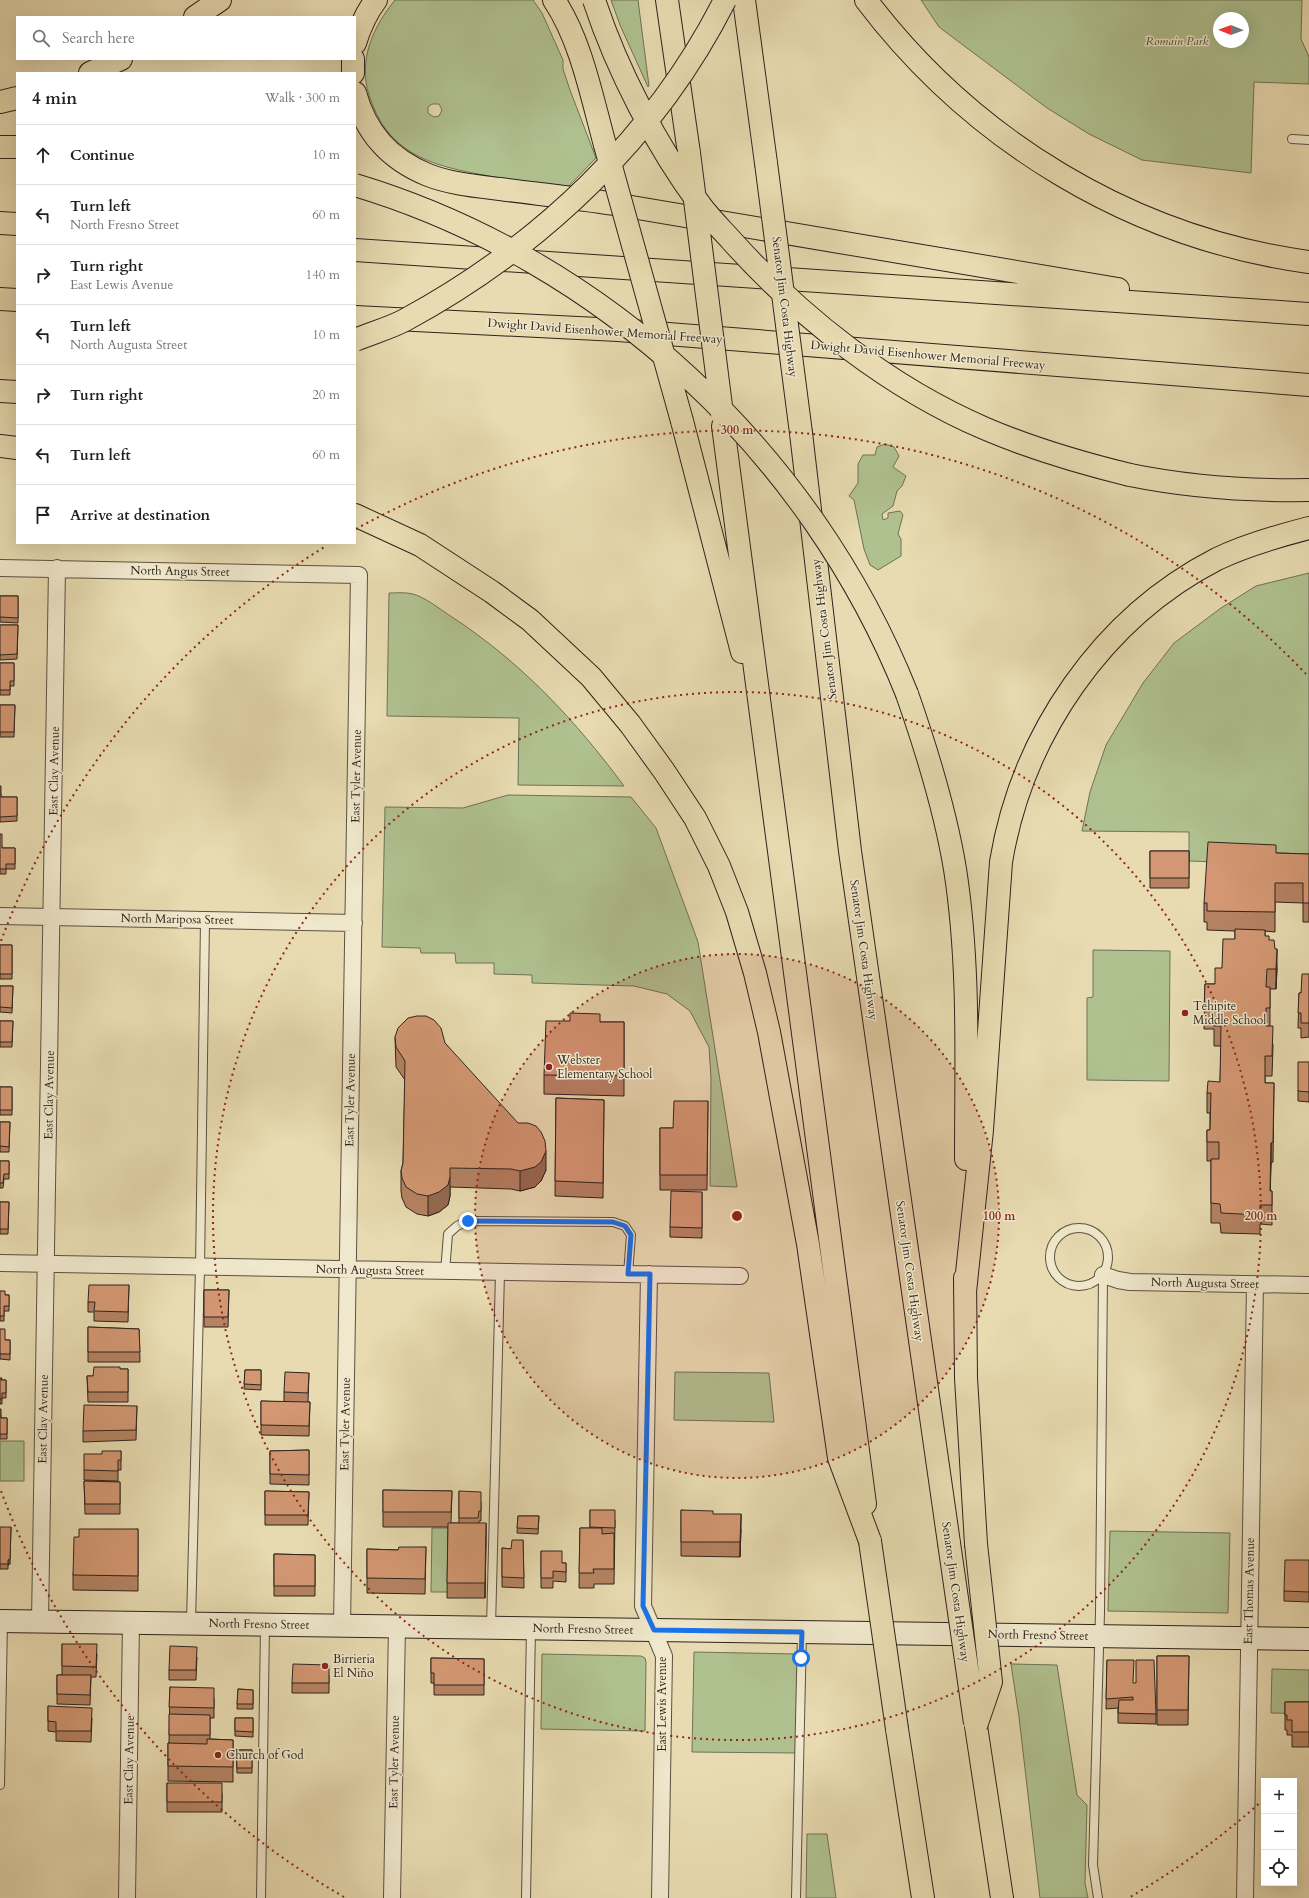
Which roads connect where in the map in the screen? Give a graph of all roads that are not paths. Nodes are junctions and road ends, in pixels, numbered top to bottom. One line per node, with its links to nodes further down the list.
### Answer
1 (220, 0): 9 (highway)
2 (376, 0): 10 (highway)
3 (554, 0): 44 (highway, bridge)
4 (594, 0): 38 (highway, bridge)
5 (667, 0): 44 (highway, bridge)
6 (725, 0): 32 (highway, bridge)
7 (744, 0): 77 (highway, Senator Jim Costa Highway, bridge)
8 (866, 0): 26 (highway)
9 (196, 16)
10 (356, 40)
11 (118, 60): 13 (highway)
12 (353, 60): 14 (highway)
13 (92, 72)
14 (353, 72)
15 (16, 98): 17 (highway)
16 (356, 98): 29 (highway)
17 (0, 102)
18 (1292, 140): 19 (lane)
19 (1309, 140)
20 (16, 146): 21 (highway)
21 (0, 147)
22 (356, 185): 61 (highway, bridge)
23 (0, 223): 24 (highway)
24 (16, 224)
25 (356, 250): 29 (highway)
26 (1309, 262)
27 (0, 299): 28 (highway)
28 (16, 300)
29 (1233, 309): 30 (highway)
30 (1309, 314)
31 (356, 317): 33 (highway, Dwight David Eisenhower Memorial Freeway)
32 (356, 340)
33 (1309, 385)
34 (0, 391): 35 (highway)
35 (16, 392)
36 (0, 446): 37 (highway)
37 (16, 448)
38 (1309, 490)
39 (356, 515): 62 (highway)
40 (1309, 528): 61 (highway)
41 (0, 568): 42 (street, North Angus Street)
42 (58, 568): 43 (street, North Angus Street); 46 (street, East Clay Avenue)
43 (359, 575): 48 (street, East Tyler Avenue)
44 (765, 743): 62 (highway)
45 (0, 916): 46 (street, North Mariposa Street)
46 (52, 917): 47 (street, North Mariposa Street); 50 (street, East Clay Avenue)
47 (205, 920): 48 (street, North Mariposa Street); 51 (lane)
48 (354, 923): 52 (street, East Tyler Avenue)
49 (0, 1263): 50 (street, North Augusta Street)
50 (46, 1264): 51 (street, North Augusta Street); 64 (street, East Clay Avenue)
51 (200, 1268): 52 (street, North Augusta Street); 66 (lane)
52 (347, 1270): 53 (street, North Augusta Street); 68 (street, East Tyler Avenue)
53 (446, 1272): 54 (street, North Augusta Street); 55 (lane)
54 (500, 1273): 55 (street, North Augusta Street); 70 (lane)
55 (628, 1274): 56 (street, North Augusta Street)
56 (650, 1274): 58 (street, North Augusta Street); 72 (street, East Lewis Avenue)
57 (1103, 1275): 57 (lane); 59 (street, North Augusta Street); 74 (lane)
58 (740, 1276)
59 (1255, 1284): 60 (street, North Augusta Street); 75 (street, East Thomas Avenue)
60 (1309, 1285)
61 (965, 1292): 77 (highway, bridge)
62 (870, 1541): 85 (highway, bridge)
63 (1, 1621): 64 (main road, North Fresno Street); 78 (lane)
64 (40, 1621): 65 (main road, North Fresno Street)
65 (131, 1622): 66 (main road, North Fresno Street); 79 (street, East Clay Avenue)
66 (190, 1623): 67 (main road, North Fresno Street)
67 (266, 1624): 68 (main road, North Fresno Street); 80 (lane)
68 (342, 1625): 69 (main road, North Fresno Street)
69 (397, 1626): 70 (main road, North Fresno Street); 81 (street, East Tyler Avenue)
70 (491, 1628): 71 (main road, North Fresno Street)
71 (530, 1628): 72 (main road, North Fresno Street); 82 (lane)
72 (654, 1630): 73 (main road, North Fresno Street); 83 (street, East Lewis Avenue)
73 (802, 1632): 74 (main road, North Fresno Street); 84 (lane)
74 (1099, 1636): 75 (main road, North Fresno Street); 87 (lane)
75 (1248, 1638): 76 (main road, North Fresno Street); 88 (street, East Thomas Avenue)
76 (1309, 1639)
77 (976, 1726): 86 (highway, Senator Jim Costa Highway)
78 (0, 1785)
79 (127, 1898)
80 (261, 1898)
81 (392, 1898)
82 (526, 1898)
83 (660, 1898)
84 (796, 1898)
85 (923, 1898)
86 (1002, 1898)
87 (1098, 1898)
88 (1244, 1898)

